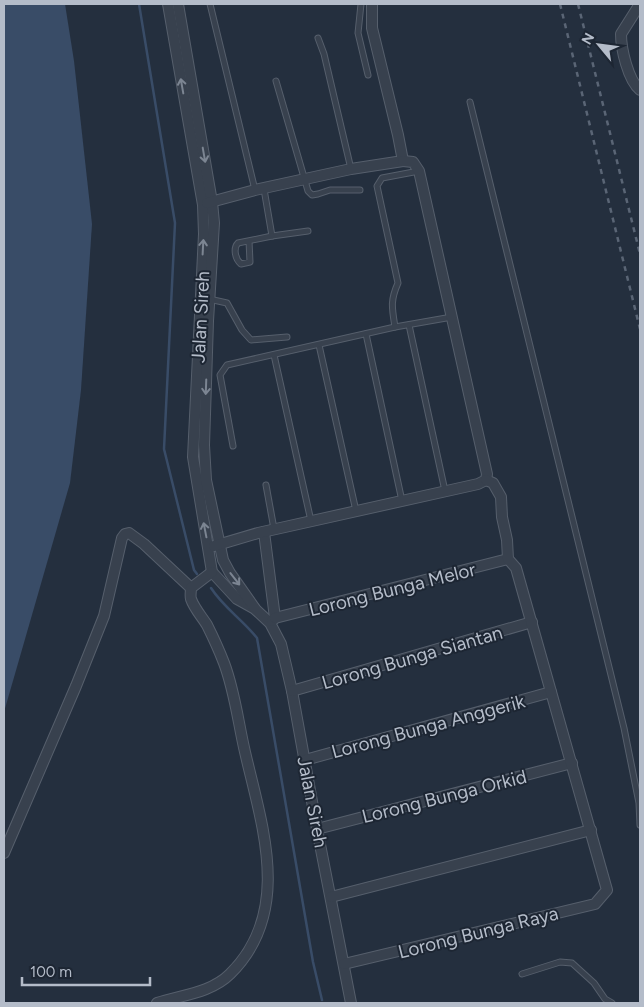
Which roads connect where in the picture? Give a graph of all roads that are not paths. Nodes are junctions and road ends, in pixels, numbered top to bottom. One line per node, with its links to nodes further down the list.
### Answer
1 (168, 4): 18 (street, Jalan Sireh, one-way to 1)
2 (178, 4): 18 (street, Jalan Sireh, one-way to 18)
3 (210, 4): 16 (lane)
4 (362, 4): 8 (lane)
5 (372, 4): 12 (street)
6 (640, 4): 10 (street)
7 (318, 38): 13 (lane)
8 (368, 75)
9 (276, 80): 15 (lane)
10 (640, 90)
11 (470, 102): 50 (lane)
12 (403, 161): 13 (street); 14 (street)
13 (351, 169): 15 (street)
14 (419, 171): 23 (street); 25 (lane)
15 (303, 181): 16 (street); 17 (lane)
16 (260, 189): 18 (street); 20 (lane)
17 (360, 190)
18 (207, 203): 22 (street, Jalan Sireh); 39 (street, Jalan Sireh, one-way to 18)
19 (308, 231): 20 (lane)
20 (272, 236): 21 (lane)
21 (249, 241): 21 (lane)
22 (209, 299): 27 (lane); 38 (street, Jalan Sireh, one-way to 38)
23 (453, 316): 24 (lane); 31 (street)
24 (409, 325): 25 (lane); 33 (lane)
25 (395, 328): 26 (lane)
26 (366, 334): 28 (lane); 34 (lane)
27 (287, 337)
28 (319, 345): 29 (lane); 35 (lane)
29 (274, 355): 30 (lane); 36 (lane)
30 (233, 446)
31 (486, 480): 33 (street); 40 (street)
32 (266, 485): 37 (lane)
33 (445, 492): 34 (street)
34 (402, 501): 35 (street)
35 (356, 512): 36 (street)
36 (311, 522): 37 (street)
37 (269, 531): 38 (street); 44 (street)
38 (219, 543): 39 (street); 43 (street, Jalan Sireh, one-way to 43)
39 (209, 548): 41 (street, Jalan Sireh)
40 (508, 559): 44 (street, Lorong Bunga Melor); 45 (street)
41 (212, 572): 42 (street); 43 (street, Jalan Sireh)
42 (191, 588): 53 (street); 57 (street)
43 (256, 610): 44 (street, Jalan Sireh)
44 (273, 621): 46 (street, Jalan Sireh)
45 (532, 622): 46 (street, Lorong Bunga Siantan); 47 (street)
46 (292, 691): 48 (street, Jalan Sireh)
47 (551, 692): 48 (street, Lorong Bunga Anggerik); 49 (street)
48 (304, 760): 51 (street, Jalan Sireh)
49 (572, 764): 51 (street, Lorong Bunga Orkid); 52 (street)
50 (640, 825)
51 (317, 829): 54 (street, Jalan Sireh)
52 (591, 830): 54 (street); 55 (street, Lorong Bunga Raya)
53 (4, 853)
54 (331, 898): 55 (street, Jalan Sireh)
55 (344, 964): 58 (street, Jalan Sireh)
56 (522, 974): 59 (lane)
57 (157, 1003)
58 (351, 1003)
59 (612, 1003)

